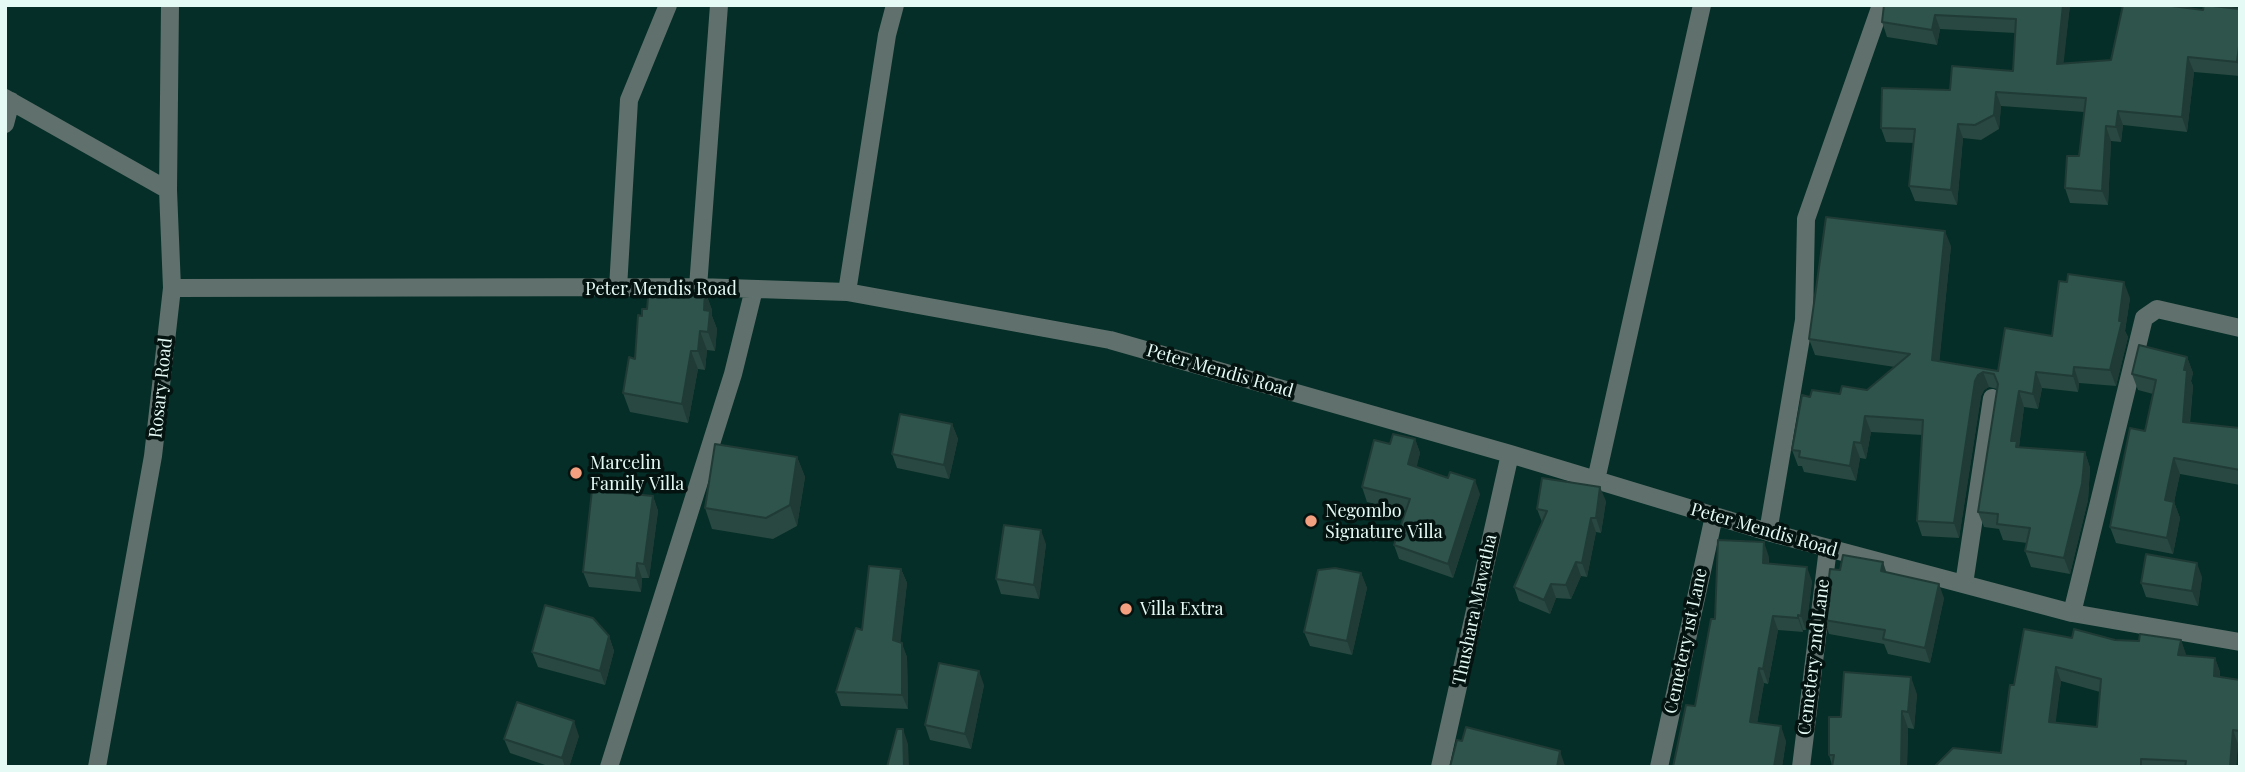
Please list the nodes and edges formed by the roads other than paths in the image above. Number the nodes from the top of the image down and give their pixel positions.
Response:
1 (170, 5) edge
2 (668, 5) edge
3 (719, 5) edge
4 (895, 5) edge
5 (1702, 5) edge
6 (1881, 5) edge
7 (8, 99) edge
8 (5, 124) edge
9 (168, 190) junction
10 (698, 287) junction
11 (172, 288) junction
12 (618, 288) junction
13 (754, 289) junction
14 (847, 292) junction
15 (2240, 328) edge
16 (1992, 398) dead end
17 (1510, 454) junction
18 (1596, 480) junction
19 (1714, 516) junction
20 (1768, 532) junction
21 (1828, 548) junction
22 (1964, 584) junction
23 (2073, 613) junction
24 (2240, 642) edge
25 (97, 767) edge
26 (609, 767) edge
27 (1440, 767) edge
28 (1659, 767) edge
29 (1801, 767) edge

1 - 9 street, Rosary Road
2 - 12 street
3 - 10 street
4 - 14 street
5 - 18 street
6 - 20 street
7 - 8 street
7 - 9 street
9 - 11 street, Rosary Road
10 - 12 street, Peter Mendis Road
10 - 13 street, Peter Mendis Road
11 - 12 street, Peter Mendis Road
11 - 25 street, Rosary Road
13 - 14 street, Peter Mendis Road
13 - 26 street
14 - 17 street, Peter Mendis Road
15 - 23 street
16 - 22 street
17 - 18 street, Peter Mendis Road
17 - 27 street, Thushara Mawatha
18 - 19 street, Peter Mendis Road
19 - 20 street, Peter Mendis Road
19 - 28 street, Cemetery 1st Lane
20 - 21 street, Peter Mendis Road
21 - 22 street, Peter Mendis Road
21 - 29 street, Cemetery 2nd Lane
22 - 23 street, Peter Mendis Road
23 - 24 street, Peter Mendis Road

